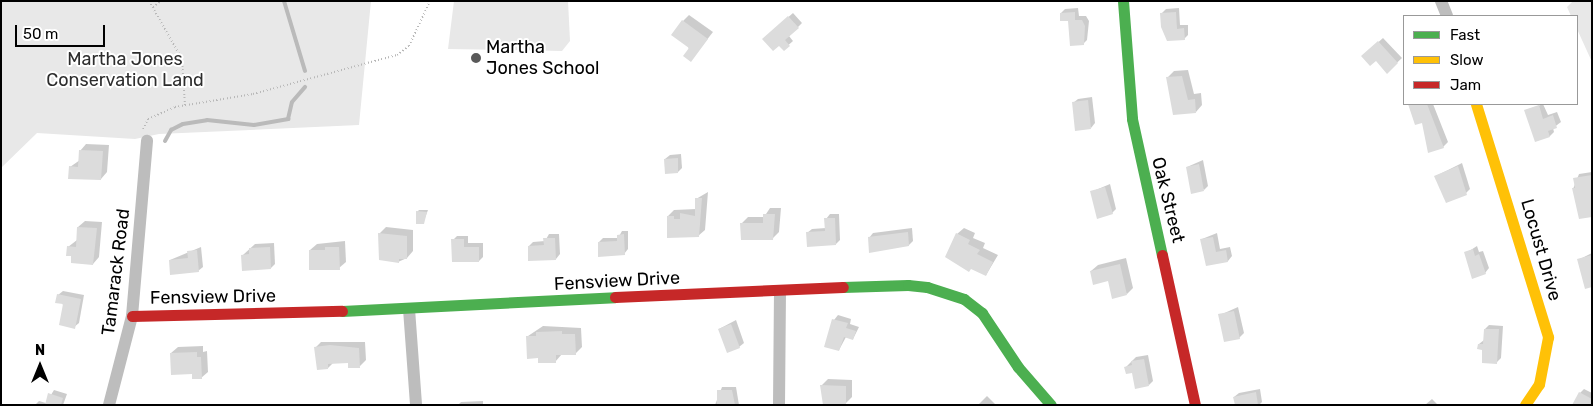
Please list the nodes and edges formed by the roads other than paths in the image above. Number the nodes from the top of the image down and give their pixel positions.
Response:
1 (1122, 1) edge
2 (1441, 1) edge
3 (1447, 15) edge
4 (1476, 105) edge
5 (147, 141) road end
6 (780, 291) junction
7 (409, 309) junction
8 (132, 316) junction
9 (109, 405) edge
10 (416, 405) edge
11 (779, 405) edge
12 (1051, 405) edge
13 (1195, 405) edge
14 (1525, 405) edge

1 - 13 street, Oak Street
2 - 3 street
4 - 14 street, Locust Drive
5 - 8 street, Tamarack Road
6 - 7 street, Fensview Drive
6 - 11 street
6 - 12 street, Fensview Drive
7 - 8 street, Fensview Drive
7 - 10 street
8 - 9 street, Tamarack Road

